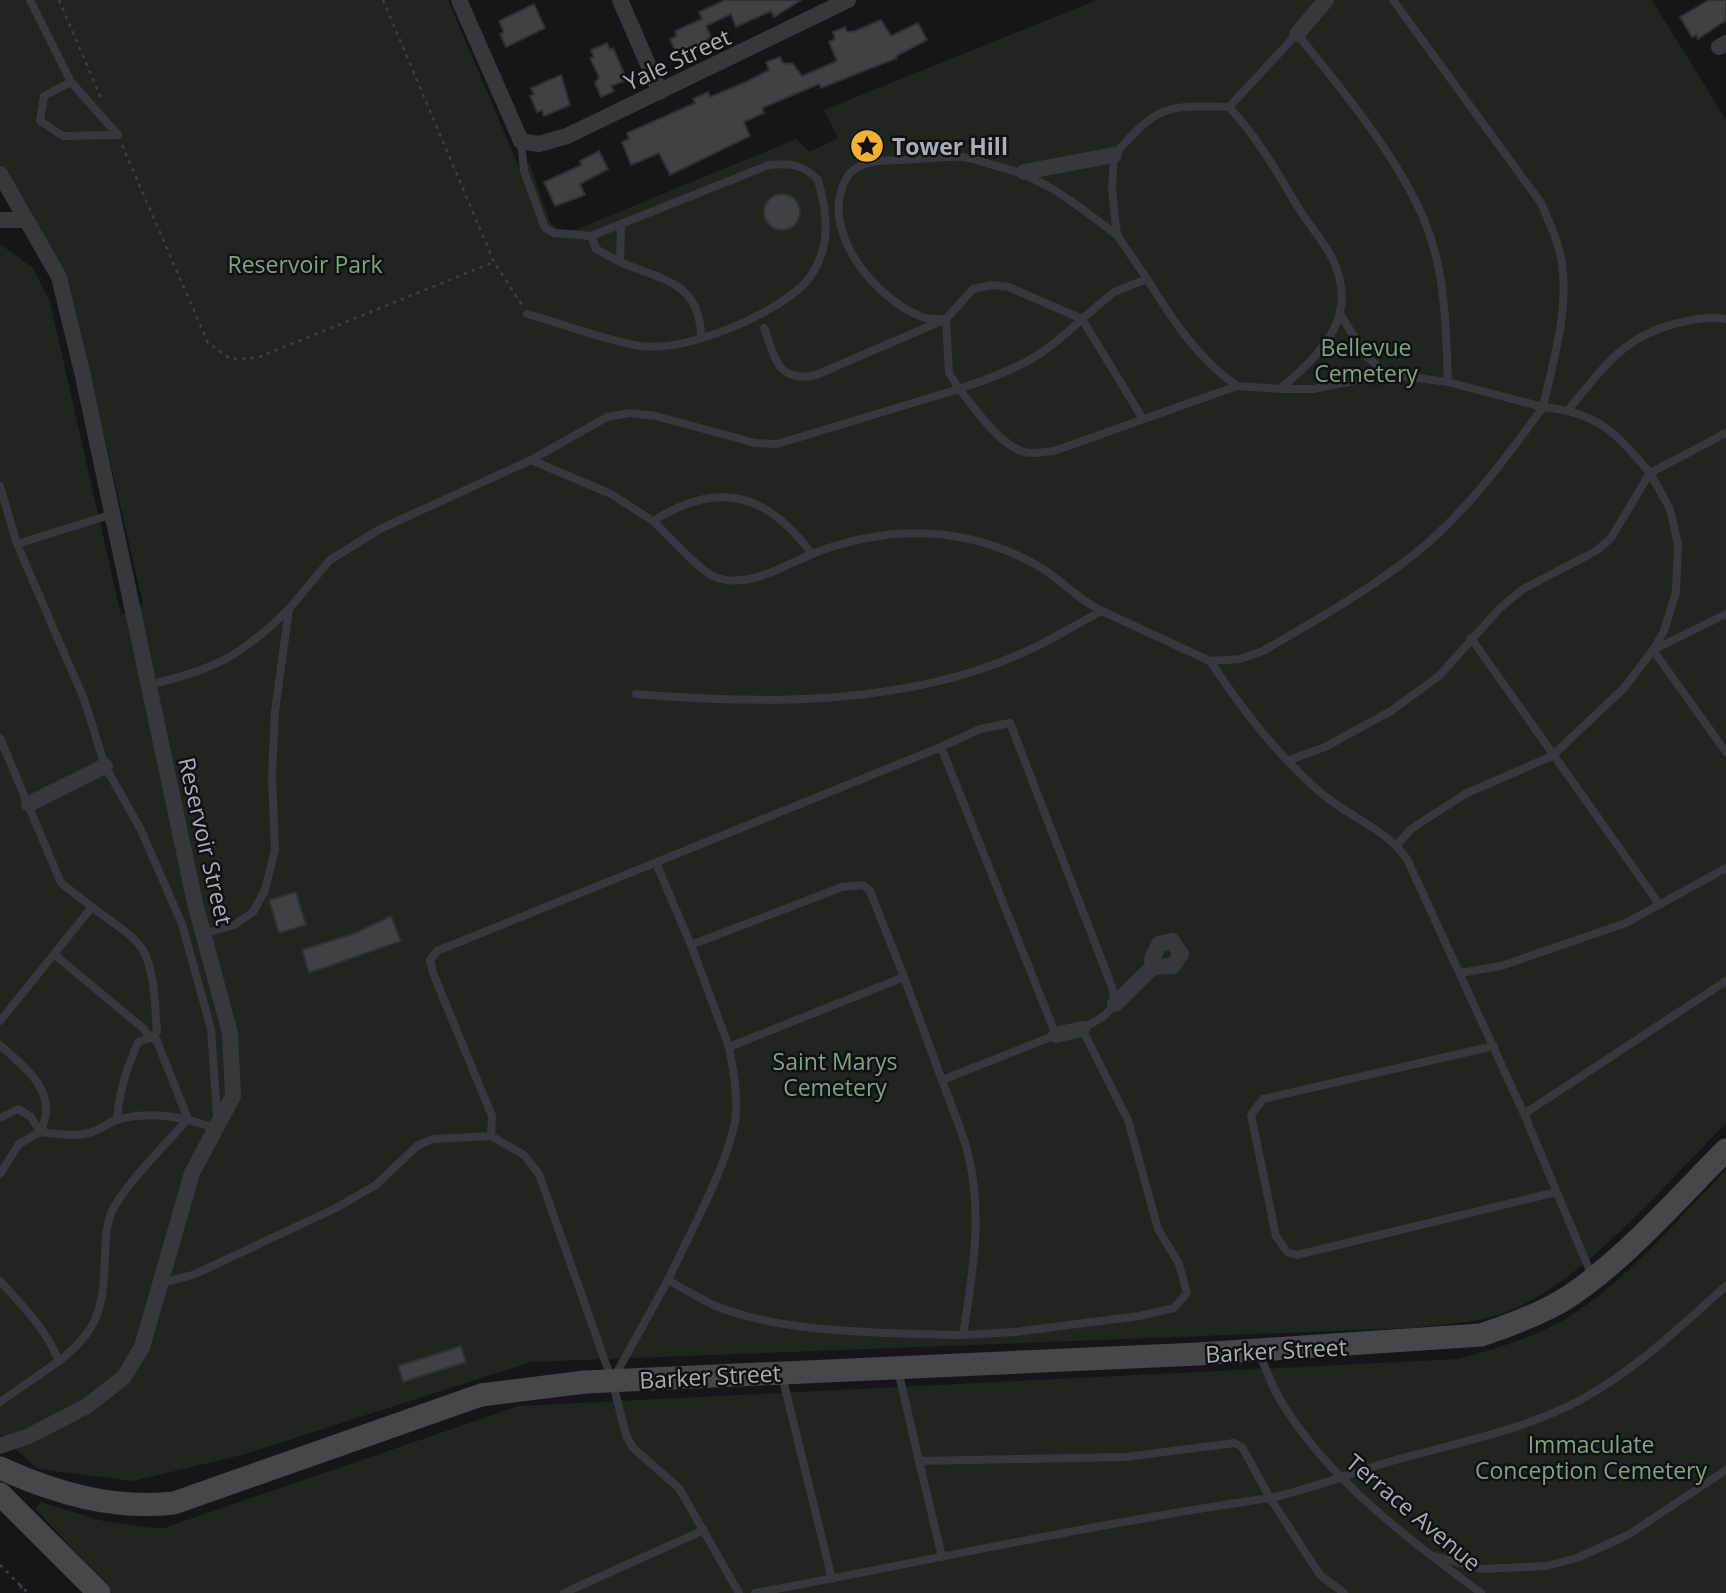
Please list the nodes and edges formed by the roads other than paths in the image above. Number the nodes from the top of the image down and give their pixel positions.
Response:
1 (30, 0) edge
2 (459, 0) edge
3 (620, 0) edge
4 (848, 0) edge
5 (1326, 0) edge
6 (1393, 0) edge
7 (1297, 34) junction
8 (71, 82) junction
9 (660, 92) junction
10 (1229, 107) junction
11 (521, 141) junction
12 (1114, 155) junction
13 (1024, 173) junction
14 (0, 174) edge
15 (0, 220) edge
16 (24, 220) junction
17 (621, 225) junction
18 (591, 236) junction
19 (1117, 236) junction
20 (620, 262) junction
21 (1147, 279) junction
22 (527, 314) road end
23 (1340, 314) junction
24 (946, 319) junction
25 (1082, 319) junction
26 (1726, 319) edge
27 (764, 328) dead end
28 (701, 337) junction
29 (1387, 374) junction
30 (1448, 382) junction
31 (1237, 386) junction
32 (959, 389) junction
33 (1280, 389) junction
34 (1543, 407) junction
35 (1568, 410) junction
36 (1143, 419) junction
37 (1726, 433) edge
38 (531, 460) junction
39 (1650, 473) junction
40 (0, 486) edge
41 (113, 513) junction
42 (653, 521) junction
43 (18, 544) junction
44 (812, 554) junction
45 (289, 610) junction
46 (1102, 611) junction
47 (1726, 614) edge
48 (1471, 638) junction
49 (1653, 650) junction
50 (1210, 661) junction
51 (149, 685) junction
52 (636, 694) dead end
53 (0, 738) edge
54 (941, 747) junction
55 (1726, 752) edge
56 (1552, 756) junction
57 (1287, 761) junction
58 (105, 766) junction
59 (29, 804) junction
60 (1397, 845) junction
61 (656, 863) junction
62 (1726, 868) edge
63 (1659, 904) junction
64 (92, 907) junction
65 (203, 934) junction
66 (691, 945) junction
67 (55, 955) junction
68 (1153, 967) dead end
69 (1461, 973) junction
70 (904, 976) junction
71 (1726, 981) edge
72 (1115, 1004) junction
73 (0, 1021) edge
74 (1082, 1029) junction
75 (1056, 1035) junction
76 (149, 1038) junction
77 (0, 1045) edge
78 (1494, 1046) junction
79 (729, 1047) junction
80 (942, 1080) junction
81 (1524, 1114) junction
82 (0, 1118) edge
83 (117, 1119) junction
84 (188, 1119) junction
85 (218, 1129) junction
86 (40, 1132) junction
87 (491, 1136) junction
88 (1726, 1150) edge
89 (0, 1174) edge
90 (1556, 1192) junction
91 (1592, 1278) junction
92 (668, 1280) junction
93 (0, 1281) edge
94 (158, 1284) junction
95 (1726, 1286) edge
96 (963, 1335) junction
97 (1258, 1351) junction
98 (59, 1361) junction
99 (897, 1368) junction
100 (782, 1373) junction
101 (612, 1381) junction
102 (0, 1402) edge
103 (0, 1446) edge
104 (919, 1461) junction
105 (0, 1468) edge
106 (1726, 1470) edge
107 (1339, 1476) junction
108 (0, 1494) edge
109 (1270, 1497) junction
110 (704, 1530) junction
111 (1429, 1555) junction
112 (942, 1556) junction
113 (832, 1579) junction
114 (99, 1593) edge
115 (564, 1593) edge
116 (739, 1593) edge
117 (755, 1593) edge
118 (1344, 1593) edge
119 (1481, 1593) edge

1 - 8 lane
2 - 11 street
3 - 9 street
4 - 9 street, Yale Street
5 - 7 street
6 - 34 lane
7 - 10 lane
7 - 30 lane
8 - 8 lane
9 - 11 street, Yale Street
10 - 12 lane
10 - 23 lane
11 - 18 lane
12 - 13 street
12 - 19 lane
13 - 19 lane
13 - 24 lane
14 - 16 street, Reservoir Street
15 - 16 street
16 - 41 street, Reservoir Street
17 - 18 lane
17 - 20 lane
17 - 28 lane
18 - 20 lane
19 - 21 lane
20 - 28 lane
21 - 25 lane
21 - 31 lane
22 - 28 lane
23 - 29 lane
23 - 33 lane
24 - 25 lane
24 - 27 lane
24 - 32 lane
25 - 32 lane
25 - 36 lane
26 - 35 lane
29 - 30 lane
29 - 33 lane
30 - 34 lane
31 - 33 lane
31 - 36 lane
32 - 36 lane
32 - 38 lane
34 - 35 lane
34 - 50 lane
35 - 39 lane
37 - 39 lane
38 - 42 lane
38 - 45 lane
39 - 48 lane
39 - 49 lane
40 - 43 lane
41 - 43 lane
41 - 51 street, Reservoir Street
42 - 44 lane
42 - 44 lane
43 - 58 lane
44 - 46 lane
45 - 51 lane
45 - 65 lane
46 - 50 lane
46 - 52 lane
47 - 49 lane
48 - 56 lane
48 - 57 lane
49 - 55 lane
49 - 56 lane
50 - 57 lane
51 - 65 street, Reservoir Street
53 - 59 lane
54 - 61 lane
54 - 72 lane
54 - 75 lane
56 - 60 lane
56 - 63 lane
57 - 60 lane
58 - 59 street
58 - 85 lane
59 - 64 lane
60 - 69 lane
61 - 66 lane
61 - 87 lane
62 - 63 lane
63 - 69 lane
64 - 67 lane
64 - 76 lane
65 - 85 street, Reservoir Street
66 - 70 lane
66 - 79 lane
67 - 73 lane
67 - 76 lane
68 - 72 street
69 - 78 lane
70 - 79 lane
70 - 80 lane
71 - 81 lane
72 - 74 lane
74 - 75 street
74 - 96 lane
75 - 80 lane
76 - 83 lane
76 - 84 lane
77 - 86 lane
78 - 81 lane
78 - 90 lane
79 - 92 lane
80 - 96 lane
81 - 90 lane
82 - 86 lane
83 - 84 lane
83 - 86 lane
84 - 85 lane
84 - 98 lane
85 - 94 street, Reservoir Street
86 - 89 lane
87 - 94 lane
87 - 101 lane
88 - 91 main road, Barker Street
90 - 91 lane
91 - 97 main road, Barker Street
92 - 96 lane
92 - 101 lane
93 - 98 lane
94 - 103 street, Reservoir Street
95 - 107 lane
97 - 99 main road, Barker Street
97 - 107 lane, Terrace Avenue
98 - 102 lane
99 - 100 main road, Barker Street
99 - 104 lane
100 - 101 main road, Barker Street
100 - 113 lane
101 - 105 main road, Barker Street
101 - 110 lane
104 - 109 lane
104 - 112 lane
106 - 111 lane
107 - 109 lane
107 - 111 lane, Terrace Avenue
108 - 114 main road
109 - 112 lane
109 - 118 lane
110 - 115 lane
110 - 116 lane
111 - 119 lane, Terrace Avenue
112 - 113 lane
113 - 117 lane

